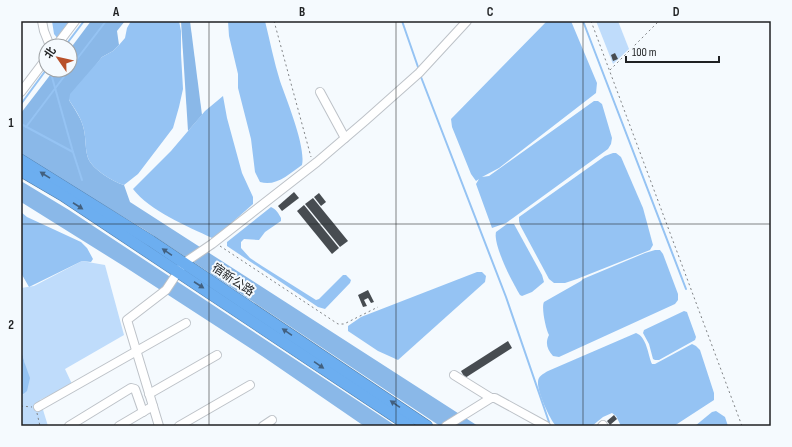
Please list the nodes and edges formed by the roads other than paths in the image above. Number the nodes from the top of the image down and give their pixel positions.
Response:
1 (42, 21) edge
2 (75, 21) edge
3 (467, 21) edge
4 (47, 38) edge
5 (62, 38) edge
6 (38, 70) edge
7 (21, 92) edge
8 (320, 92) dead end
9 (345, 138) junction
10 (21, 160) edge
11 (21, 171) edge
12 (181, 267) junction
13 (186, 323) dead end
14 (136, 351) junction
15 (217, 355) dead end
16 (454, 375) dead end
17 (250, 385) dead end
18 (149, 394) junction
19 (490, 398) junction
20 (153, 406) junction
21 (36, 407) road end
22 (143, 412) junction
23 (272, 420) dead end
24 (69, 426) edge
25 (119, 426) edge
26 (159, 426) edge
27 (179, 426) edge
28 (263, 426) edge
29 (409, 426) edge
30 (427, 426) edge
31 (446, 426) edge
32 (546, 426) edge

1 - 4 street
2 - 5 street
3 - 9 street
6 - 7 street
8 - 9 street
9 - 12 street
12 -> 10 highway, 宿新公路
11 -> 12 highway, 宿新公路
12 - 14 street
12 -> 29 highway, 宿新公路
30 -> 12 highway, 宿新公路
13 - 14 street
14 - 18 street
14 - 21 street
15 - 18 street
16 - 19 street
17 - 27 street
18 - 20 street
19 - 31 street
19 - 32 street
20 - 22 street
20 - 26 street
22 - 24 street
22 - 25 street
23 - 28 street

